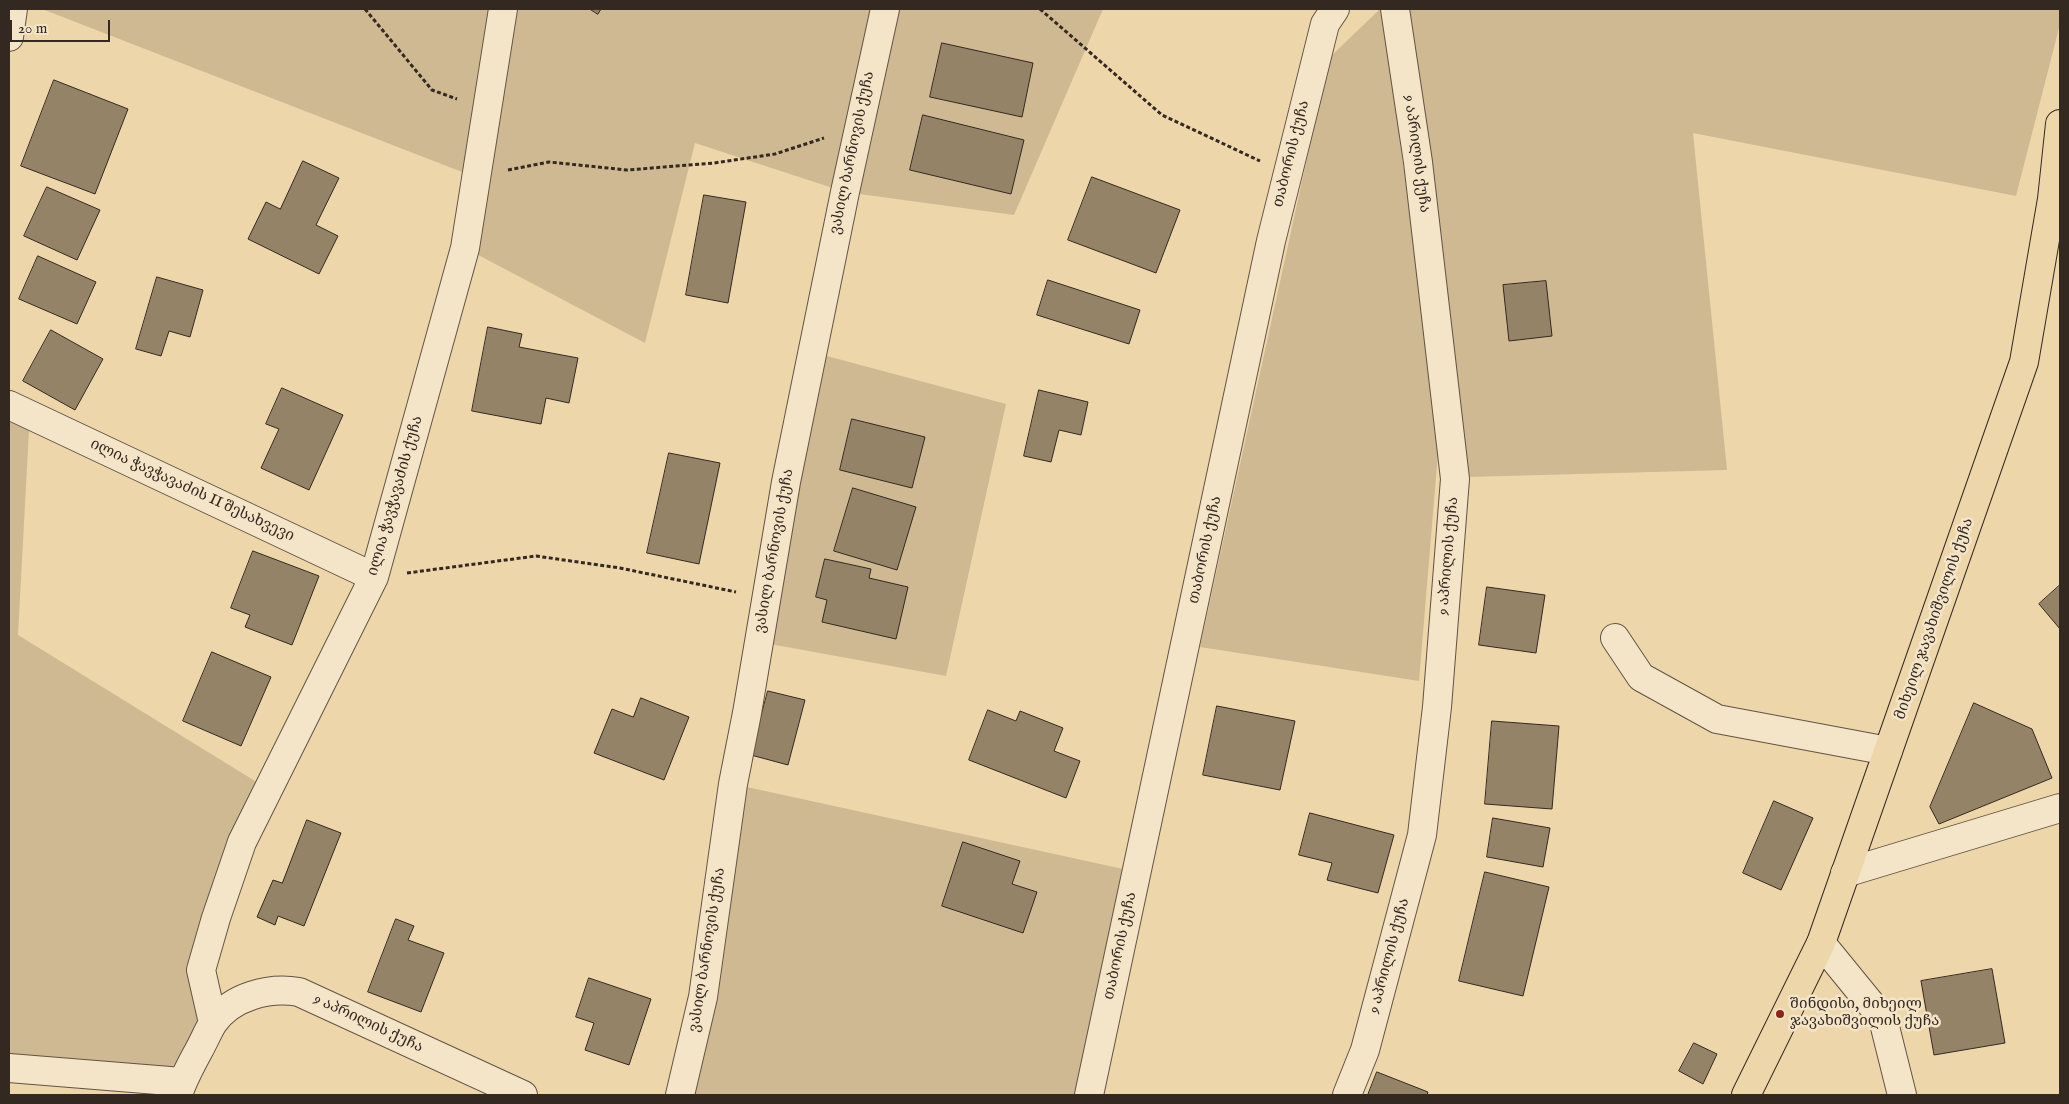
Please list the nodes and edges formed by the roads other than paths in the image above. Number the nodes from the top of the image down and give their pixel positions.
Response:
1 (13, 9) edge
2 (502, 9) edge
3 (884, 9) edge
4 (1335, 9) edge
5 (1395, 9) edge
6 (9, 37) edge
7 (2060, 124) edge
8 (9, 405) edge
9 (374, 577) junction
10 (1615, 638) dead end
11 (1888, 752) junction
12 (2060, 808) edge
13 (1845, 872) junction
14 (1821, 943) junction
15 (213, 1023) junction
16 (9, 1068) edge
17 (180, 1088) edge
18 (523, 1095) edge
19 (680, 1095) edge
20 (1089, 1095) edge
21 (1347, 1095) edge
22 (1746, 1095) edge
23 (1902, 1095) edge

1 - 6 street
2 - 9 street, ილია ჭავჭავაძის ქუჩა
3 - 19 street, ვასილ ბარნოვის ქუჩა
4 - 20 street, თაბორის ქუჩა
5 - 21 street, 9 აპრილის ქუჩა
7 - 11 main road, მიხეილ ჯავახიშვილის ქუჩა
8 - 9 street, ილია ჭავჭავაძის II შესახვევი
9 - 15 street, ილია ჭავჭავაძის ქუჩა
10 - 11 street
11 - 13 main road, მიხეილ ჯავახიშვილის ქუჩა
12 - 13 street
13 - 14 main road, მიხეილ ჯავახიშვილის ქუჩა
14 - 22 main road, მიხეილ ჯავახიშვილის ქუჩა
14 - 23 street
15 - 17 street
15 - 18 street, 9 აპრილის ქუჩა
16 - 17 street

